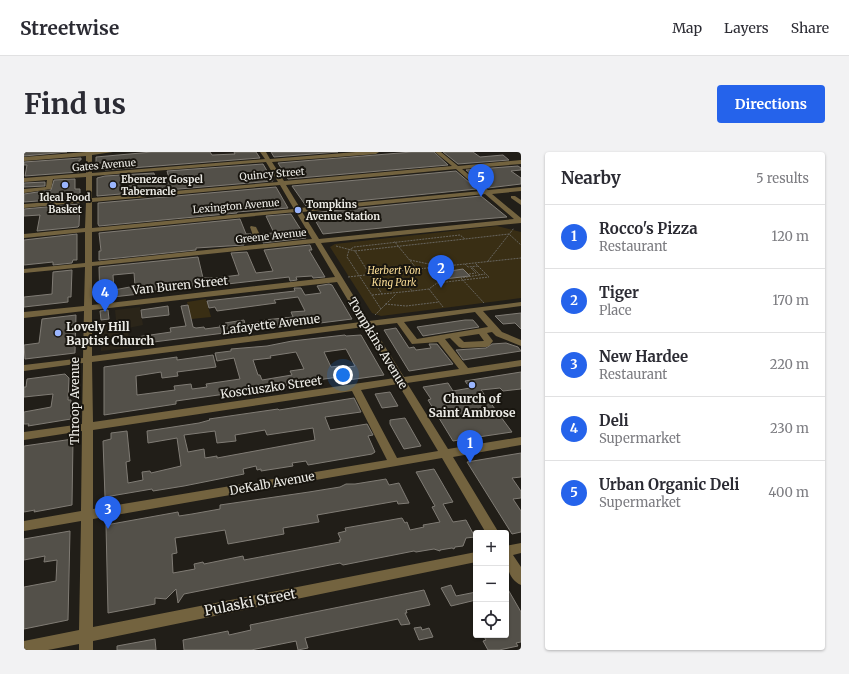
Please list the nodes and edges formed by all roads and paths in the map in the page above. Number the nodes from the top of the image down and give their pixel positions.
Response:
1 (110, 152) edge
2 (263, 152) edge
3 (376, 152) edge
4 (438, 152) edge
5 (89, 153) edge
6 (354, 154) junction
7 (24, 159) edge
8 (360, 159) dead end
9 (268, 161) junction
10 (521, 162) edge
11 (457, 168) junction
12 (88, 175) junction
13 (50, 178) junction
14 (24, 180) edge
15 (282, 184) junction
16 (521, 189) edge
17 (24, 191) edge
18 (486, 192) junction
19 (513, 197) dead end
20 (88, 200) junction
21 (521, 203) edge
22 (24, 206) edge
23 (298, 210) junction
24 (520, 221) edge
25 (253, 227) dead end
26 (88, 230) junction
27 (388, 234) junction
28 (509, 234) junction
29 (24, 236) edge
30 (465, 239) junction
31 (259, 241) dead end
32 (317, 241) junction
33 (394, 242) junction
34 (521, 245) edge
35 (334, 246) dead end
36 (398, 246) junction
37 (349, 250) junction
38 (355, 251) junction
39 (521, 258) edge
40 (409, 259) junction
41 (488, 261) junction
42 (475, 263) junction
43 (465, 264) junction
44 (88, 265) junction
45 (478, 266) junction
46 (439, 267) junction
47 (471, 268) junction
48 (417, 270) junction
49 (24, 272) edge
50 (398, 272) junction
51 (469, 274) dead end
52 (486, 274) junction
53 (370, 275) junction
54 (480, 275) junction
55 (360, 276) junction
56 (344, 278) junction
57 (463, 280) junction
58 (429, 289) junction
59 (412, 291) junction
60 (397, 293) junction
61 (382, 294) junction
62 (372, 295) junction
63 (439, 302) junction
64 (385, 304) junction
65 (521, 304) edge
66 (88, 307) junction
67 (489, 308) junction
68 (381, 309) junction
69 (477, 310) junction
70 (448, 314) junction
71 (24, 315) edge
72 (399, 320) junction
73 (370, 321) junction
74 (494, 329) junction
75 (481, 331) junction
76 (453, 336) junction
77 (440, 339) junction
78 (521, 343) edge
79 (88, 360) junction
80 (521, 364) edge
81 (24, 368) edge
82 (466, 372) junction
83 (402, 381) junction
84 (355, 388) junction
85 (87, 427) junction
86 (24, 436) edge
87 (521, 442) edge
88 (446, 454) junction
89 (394, 463) junction
90 (86, 515) junction
91 (24, 526) edge
92 (492, 530) edge
93 (521, 548) edge
94 (509, 551) edge
95 (509, 557) edge
96 (473, 558) edge
97 (521, 579) edge
98 (86, 635) junction
99 (24, 648) edge
100 (86, 650) edge

1 - 5 street
2 - 9 street, Tompkins Avenue
3 - 6 street, Gates Avenue
4 - 11 street
5 - 7 street
5 - 12 street, Throop Avenue
6 - 8 street
6 - 9 street, Gates Avenue
9 - 12 street, Gates Avenue
9 - 15 street, Tompkins Avenue
10 - 11 street, Quincy Street
11 - 15 street, Quincy Street
11 - 18 street
12 - 13 street, Gates Avenue
12 - 20 street, Throop Avenue
13 - 14 street, Gates Avenue
13 - 17 street
15 - 20 street, Quincy Street
15 - 23 street, Tompkins Avenue
16 - 18 street, Lexington Avenue
18 - 23 street, Lexington Avenue
18 - 24 street
19 - 21 street
20 - 22 street, Quincy Street
20 - 26 street, Throop Avenue
23 - 26 street, Lexington Avenue
23 - 32 street, Tompkins Avenue
24 - 27 street, Greene Avenue
24 - 28 path
25 - 31 street
26 - 29 street, Lexington Avenue
26 - 44 street, Throop Avenue
27 - 32 street, Greene Avenue
27 - 33 path
28 - 30 path
28 - 34 path
28 - 41 path
30 - 33 path
30 - 36 path
32 - 44 street, Greene Avenue
32 - 56 street, Tompkins Avenue
33 - 36 path
33 - 37 path
35 - 37 path
36 - 38 path
36 - 40 path
37 - 38 path
37 - 55 path
38 - 53 path
39 - 41 path
40 - 46 path
40 - 48 path
41 - 42 path
42 - 43 path
42 - 45 path
43 - 46 path
43 - 47 path
44 - 49 street, Greene Avenue
44 - 66 street, Throop Avenue
45 - 47 path
45 - 52 path
46 - 48 path
47 - 51 path
47 - 54 path
48 - 50 path
50 - 53 path
50 - 59 path
52 - 54 path
52 - 57 path
53 - 55 path
53 - 61 path
54 - 57 path
55 - 56 path
55 - 62 path
56 - 66 street, Van Buren Street
56 - 73 street, Tompkins Avenue
57 - 58 path
57 - 67 path
58 - 59 path
58 - 63 path
59 - 60 path
60 - 61 path
60 - 64 path
61 - 62 path
62 - 68 path
63 - 64 path
63 - 70 path
64 - 68 path
65 - 67 street, Lafayette Avenue
66 - 71 street, Van Buren Street
66 - 79 street, Throop Avenue
67 - 69 street, Lafayette Avenue
68 - 73 path
69 - 70 street, Lafayette Avenue
69 - 74 street
70 - 72 street, Lafayette Avenue
72 - 73 street, Lafayette Avenue
72 - 77 street
73 - 79 street, Lafayette Avenue
73 - 83 street, Tompkins Avenue
74 - 75 street
74 - 78 street
75 - 76 street
75 - 76 street
76 - 77 street
77 - 82 street
79 - 81 street, Lafayette Avenue
79 - 85 street, Throop Avenue
80 - 82 street, Kosciuszko Street
82 - 83 street, Kosciuszko Street
83 - 84 street, Kosciuszko Street
83 - 88 street, Tompkins Avenue
84 - 85 street, Kosciuszko Street
84 - 89 street
85 - 86 street, Kosciuszko Street
85 - 90 street, Throop Avenue
87 - 88 street, DeKalb Avenue
88 - 89 street, DeKalb Avenue
88 - 92 street, Tompkins Avenue
89 - 90 street, DeKalb Avenue
90 - 91 street, DeKalb Avenue
90 - 98 street, Throop Avenue
93 - 94 street
95 - 97 street
96 - 98 street, Pulaski Street
98 - 99 street, Pulaski Street
98 - 100 street, Throop Avenue

